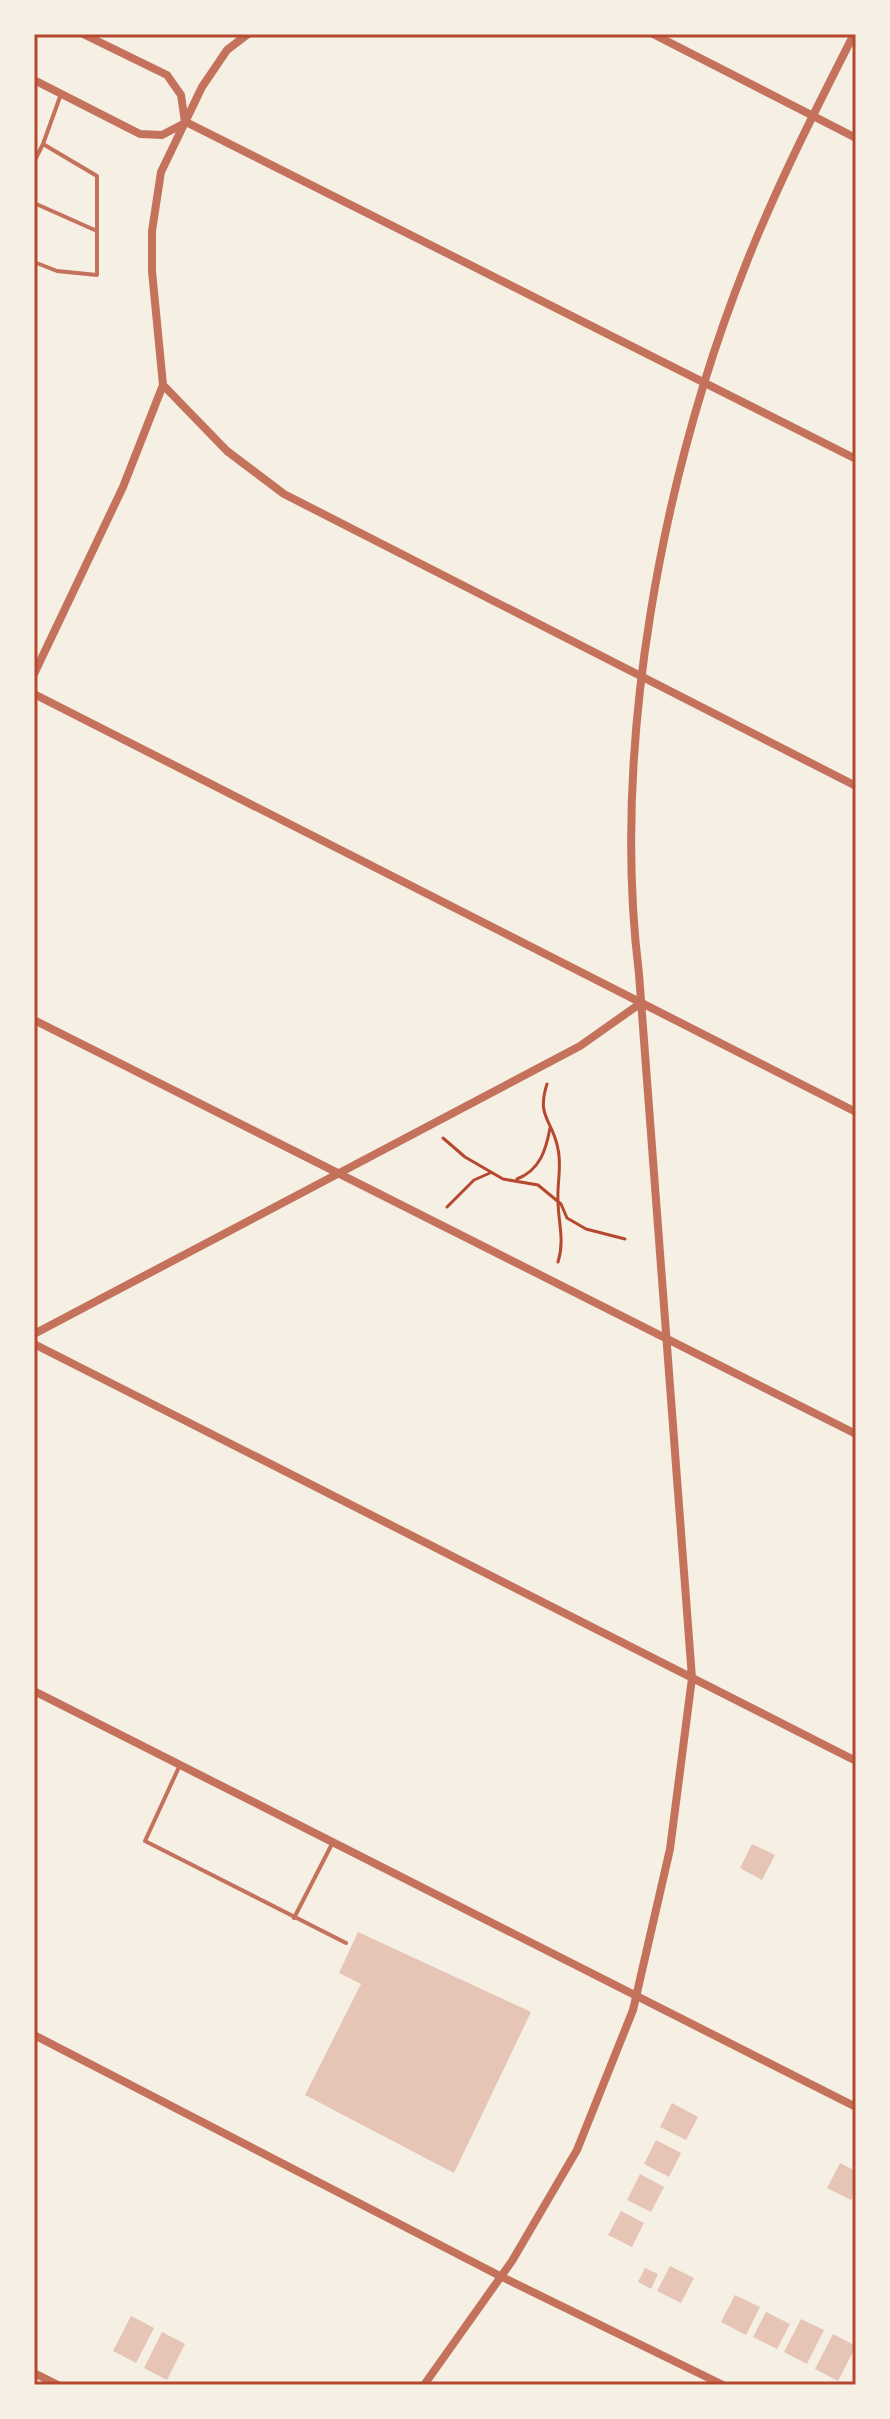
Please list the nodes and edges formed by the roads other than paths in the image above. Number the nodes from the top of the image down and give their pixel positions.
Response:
1 (83, 34) edge
2 (248, 34) edge
3 (653, 34) edge
4 (854, 34) edge
5 (34, 80) edge
6 (61, 94) junction
7 (812, 117) junction
8 (186, 122) junction
9 (856, 138) edge
10 (43, 144) junction
11 (34, 162) edge
12 (34, 203) edge
13 (97, 231) junction
14 (34, 262) edge
15 (705, 382) junction
16 (163, 385) junction
17 (856, 459) edge
18 (34, 674) edge
19 (644, 679) junction
20 (34, 694) edge
21 (856, 786) edge
22 (641, 1003) junction
23 (34, 1020) edge
24 (856, 1112) edge
25 (338, 1173) junction
26 (34, 1334) edge
27 (668, 1339) junction
28 (34, 1344) edge
29 (856, 1434) edge
30 (692, 1678) junction
31 (34, 1691) edge
32 (856, 1761) edge
33 (180, 1765) junction
34 (333, 1842) junction
35 (294, 1918) junction
36 (346, 1943) dead end
37 (636, 1996) junction
38 (34, 2035) edge
39 (856, 2107) edge
40 (500, 2276) junction
41 (34, 2373) edge
42 (58, 2385) edge
43 (424, 2385) edge
44 (723, 2385) edge

1 - 8 street
2 - 8 street
3 - 7 street
4 - 7 street
5 - 6 street
6 - 8 street
6 - 10 lane
7 - 9 street
7 - 15 street
8 - 15 street
8 - 16 street
10 - 11 lane
10 - 13 lane
12 - 13 lane
13 - 14 lane
15 - 17 street
15 - 19 street
16 - 18 street
16 - 19 street
19 - 21 street
19 - 22 street
20 - 22 street
22 - 24 street
22 - 25 street
22 - 27 street
23 - 25 street
25 - 26 street
25 - 27 street
27 - 29 street
27 - 30 street
28 - 30 street
30 - 32 street
30 - 37 street
31 - 33 street
33 - 34 street
33 - 35 lane
34 - 35 lane
34 - 37 street
35 - 36 lane
37 - 39 street
37 - 40 street
38 - 40 street
40 - 43 street
40 - 44 street
41 - 42 street

